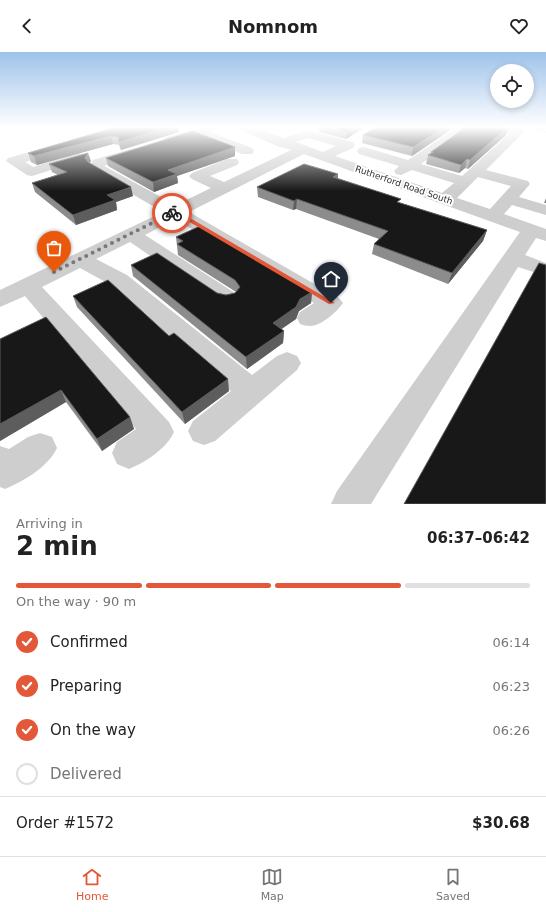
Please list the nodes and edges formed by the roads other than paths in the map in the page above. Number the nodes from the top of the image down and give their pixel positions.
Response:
1 (56, 148) edge
2 (124, 148) edge
3 (136, 148) edge
4 (240, 148) edge
5 (293, 148) edge
6 (311, 148) edge
7 (341, 148) edge
8 (371, 148) edge
9 (434, 148) edge
10 (501, 148) edge
11 (247, 151) dead end
12 (322, 157) junction
13 (232, 162) dead end
14 (410, 166) junction
15 (471, 177) junction
16 (387, 180) junction
17 (224, 188) junction
18 (445, 199) junction
19 (509, 199) junction
20 (176, 212) junction
21 (493, 216) junction
22 (541, 225) edge
23 (130, 234) junction
24 (512, 258) junction
25 (80, 259) junction
26 (546, 270) edge
27 (28, 285) junction
28 (227, 298) edge
29 (0, 299) edge
30 (309, 318) dead end
31 (287, 364) dead end
32 (252, 392) junction
33 (204, 431) dead end
34 (40, 448) dead end
35 (130, 453) dead end
36 (0, 462) edge
37 (350, 504) edge

1 - 2 street
3 - 20 street
4 - 11 street
5 - 17 street
6 - 12 street, Rutherford Road South
7 - 12 street
8 - 14 street
9 - 14 street
10 - 15 street
12 - 16 street, Rutherford Road South
13 - 17 street
14 - 15 street
14 - 16 street
15 - 18 street
15 - 19 street
16 - 18 street, Rutherford Road South
17 - 20 street
18 - 21 street, Rutherford Road South
19 - 21 street
19 - 22 street
20 - 23 street
20 - 30 street
21 - 22 street, Rutherford Road South
22 - 24 street
23 - 25 street
23 - 28 street
24 - 26 street
24 - 37 street
25 - 27 street
25 - 32 street
27 - 29 street
27 - 35 street
31 - 32 street
32 - 33 street
34 - 36 street

